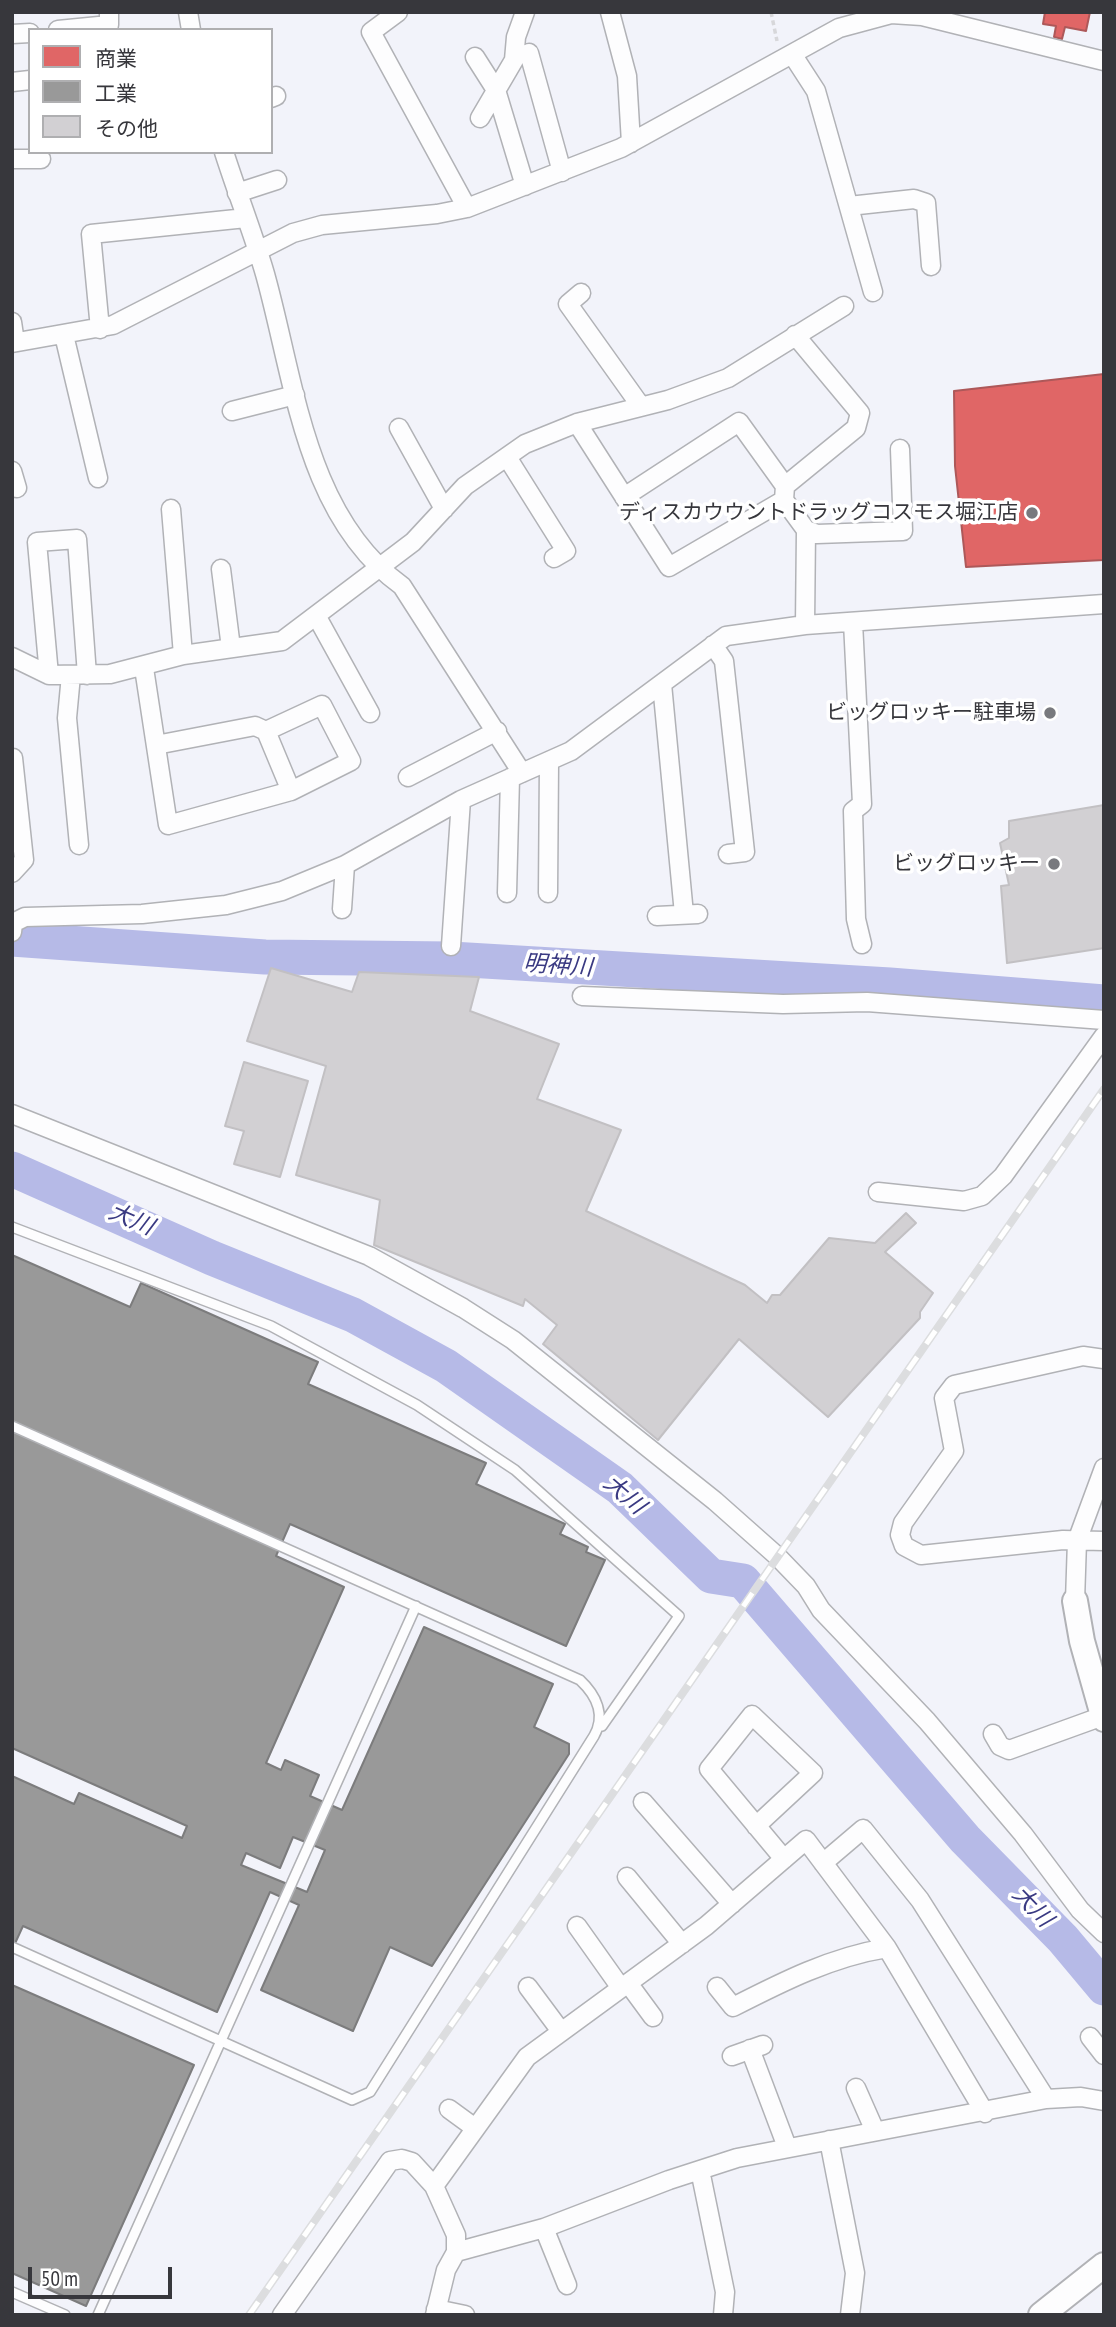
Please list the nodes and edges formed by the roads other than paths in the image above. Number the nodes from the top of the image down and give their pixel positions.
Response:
1 (109, 12) edge
2 (398, 12) edge
3 (525, 12) edge
4 (610, 12) edge
5 (894, 13) edge
6 (78, 28) edge
7 (529, 53) dead end
8 (475, 57) dead end
9 (787, 57) junction
10 (1104, 61) edge
11 (496, 90) junction
12 (480, 118) dead end
13 (631, 143) junction
14 (225, 154) edge
15 (12, 159) edge
16 (41, 159) dead end
17 (562, 172) junction
18 (277, 180) dead end
19 (525, 186) junction
20 (237, 193) junction
21 (849, 206) junction
22 (467, 208) junction
23 (246, 218) junction
24 (257, 252) junction
25 (934, 265) dead end
26 (873, 292) dead end
27 (581, 293) dead end
28 (844, 306) dead end
29 (12, 322) edge
30 (100, 329) junction
31 (64, 335) junction
32 (795, 335) junction
33 (13, 342) edge
34 (295, 395) junction
35 (640, 405) junction
36 (232, 411) dead end
37 (577, 423) junction
38 (399, 428) dead end
39 (900, 450) dead end
40 (507, 457) junction
41 (98, 478) dead end
42 (785, 493) junction
43 (624, 497) junction
44 (171, 509) dead end
45 (444, 509) junction
46 (806, 530) junction
47 (554, 558) dead end
48 (377, 568) junction
49 (221, 569) dead end
50 (1104, 604) edge
51 (317, 617) junction
52 (853, 622) junction
53 (805, 625) junction
54 (713, 645) junction
55 (231, 648) junction
56 (183, 655) junction
57 (12, 657) edge
58 (144, 667) junction
59 (49, 675) junction
60 (79, 675) junction
61 (662, 684) junction
62 (370, 713) dead end
63 (266, 731) junction
64 (497, 731) junction
65 (156, 745) junction
66 (13, 758) edge
67 (549, 762) junction
68 (516, 776) junction
69 (408, 777) dead end
70 (290, 791) junction
71 (461, 800) junction
72 (79, 845) dead end
73 (728, 854) dead end
74 (345, 865) junction
75 (12, 873) edge
76 (507, 893) dead end
77 (548, 893) dead end
78 (342, 909) dead end
79 (657, 916) dead end
80 (13, 926) edge
81 (862, 944) dead end
82 (451, 946) dead end
83 (582, 996) dead end
84 (1104, 1020) edge
85 (1104, 1036) edge
86 (12, 1114) edge
87 (877, 1192) dead end
88 (12, 1227) edge
89 (1104, 1359) edge
90 (12, 1426) edge
91 (1104, 1468) edge
92 (1077, 1541) junction
93 (1104, 1541) edge
94 (1075, 1601) joint
95 (415, 1606) junction
96 (1103, 1718) edge
97 (993, 1734) dead end
98 (594, 1736) junction
99 (643, 1802) dead end
100 (756, 1826) junction
101 (784, 1859) junction
102 (823, 1863) junction
103 (627, 1877) dead end
104 (732, 1904) junction
105 (577, 1926) dead end
106 (1104, 1933) edge
107 (682, 1944) junction
108 (12, 1947) edge
109 (887, 1948) junction
110 (625, 1985) junction
111 (528, 1987) dead end
112 (718, 1987) dead end
113 (653, 2017) dead end
114 (560, 2030) junction
115 (1090, 2037) dead end
116 (221, 2041) junction
117 (1104, 2055) edge
118 (732, 2056) dead end
119 (856, 2088) dead end
120 (1046, 2099) junction
121 (1104, 2101) edge
122 (449, 2109) dead end
123 (985, 2113) junction
124 (475, 2128) junction
125 (875, 2131) junction
126 (829, 2140) junction
127 (787, 2147) junction
128 (701, 2170) junction
129 (434, 2186) junction
130 (544, 2228) junction
131 (456, 2252) junction
132 (1104, 2265) edge
133 (567, 2285) dead end
134 (12, 2292) edge
135 (435, 2312) edge
136 (65, 2315) edge
137 (98, 2315) edge
138 (282, 2315) edge
139 (465, 2315) edge
140 (723, 2315) edge
141 (850, 2315) edge
142 (1041, 2315) edge

1 - 6 street
2 - 22 street
3 - 11 street
4 - 13 street
5 - 9 street
5 - 10 street
7 - 17 street
8 - 11 street
9 - 13 street
9 - 21 street
11 - 12 street
11 - 19 street
13 - 17 street
14 - 20 street
15 - 16 street
17 - 19 street
18 - 20 street
19 - 22 street
20 - 23 street
21 - 25 street
21 - 26 street
22 - 24 street
23 - 24 street
23 - 30 street
24 - 30 street
24 - 34 street
27 - 35 street
28 - 32 street
29 - 33 street
30 - 31 street
31 - 33 street
31 - 41 street
32 - 35 street
32 - 42 street
34 - 36 street
34 - 48 street
35 - 37 street
37 - 40 street
37 - 43 street
38 - 45 street
39 - 46 street
40 - 45 street
40 - 47 street
42 - 43 street
42 - 43 street
42 - 46 street
44 - 56 street
45 - 48 street
46 - 53 street
48 - 51 street
48 - 64 street
49 - 55 street
50 - 52 street
51 - 55 street
51 - 62 street
52 - 53 street
52 - 81 street
53 - 54 street
54 - 61 street
54 - 73 street
55 - 56 street
56 - 58 street
57 - 59 street
58 - 60 street
58 - 65 street
59 - 60 street
59 - 60 street
60 - 72 street
61 - 67 street
61 - 79 street
63 - 65 street
63 - 70 street
63 - 70 street
64 - 68 street
64 - 69 street
65 - 70 street
66 - 75 street
67 - 68 street
67 - 77 street
68 - 71 street
68 - 76 street
71 - 74 street
71 - 82 street
74 - 78 street
74 - 80 street
83 - 84 street
85 - 87 street
86 - 106 street
88 - 98 lane
89 - 92 street
90 - 95 lane
91 - 92 street
92 - 93 street
92 - 94 street
94 - 96 street
95 - 98 lane
95 - 116 lane
96 - 97 street
98 - 116 lane
99 - 104 street
100 - 100 street
100 - 101 street
101 - 102 street
101 - 104 street
102 - 109 street
102 - 120 street
103 - 107 street
104 - 107 street
105 - 110 street
107 - 110 street
108 - 116 lane
109 - 112 street
109 - 123 street
110 - 113 street
110 - 114 street
111 - 114 street
114 - 124 street
115 - 117 street
116 - 137 lane
118 - 127 street
119 - 125 street
120 - 121 street
120 - 123 street
122 - 124 street
123 - 125 street
124 - 129 street
125 - 126 street
126 - 127 street
126 - 141 street
127 - 128 street
128 - 130 street
128 - 140 street
129 - 131 street
129 - 138 street
130 - 131 street
130 - 133 street
131 - 135 street
132 - 142 street
134 - 136 lane
135 - 139 street

